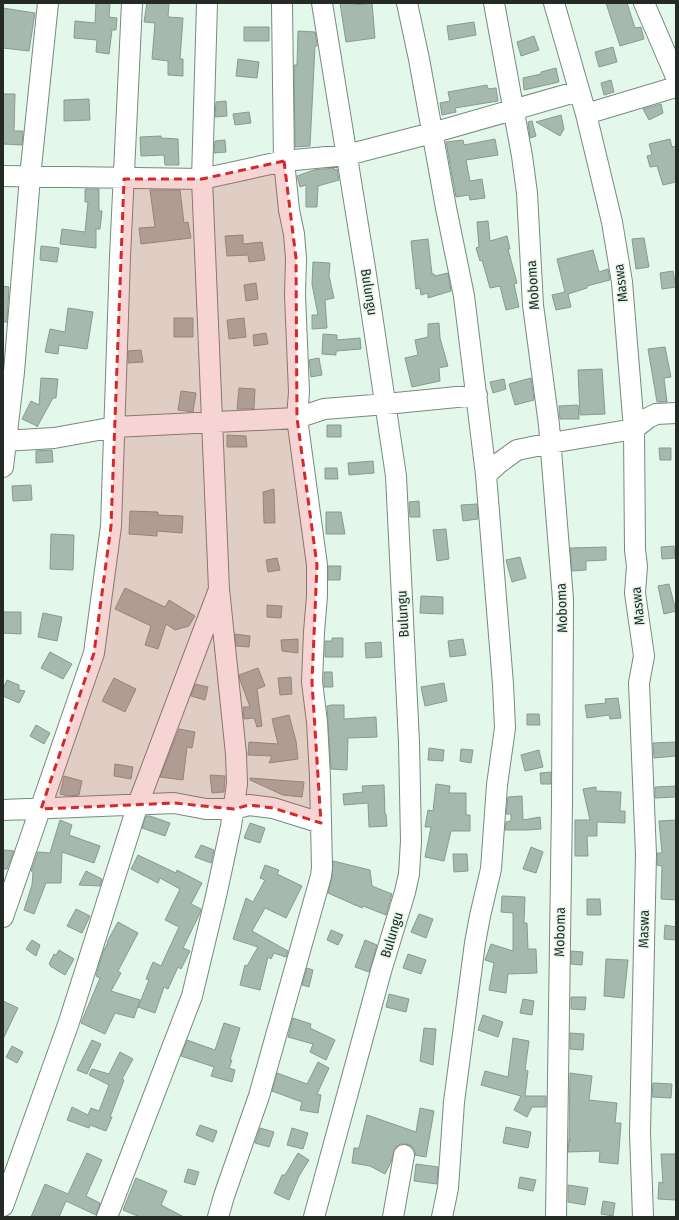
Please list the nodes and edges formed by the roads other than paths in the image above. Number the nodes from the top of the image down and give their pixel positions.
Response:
1 (48, 3) edge
2 (132, 3) edge
3 (207, 3) edge
4 (282, 3) edge
5 (322, 3) edge
6 (407, 3) edge
7 (494, 3) edge
8 (554, 3) edge
9 (644, 3) edge
10 (676, 78) edge
11 (676, 87) edge
12 (579, 91) junction
13 (514, 110) junction
14 (586, 114) junction
15 (432, 133) junction
16 (347, 155) junction
17 (284, 161) junction
18 (3, 176) edge
19 (30, 177) junction
20 (124, 179) junction
21 (202, 179) junction
22 (477, 395) junction
23 (386, 404) junction
24 (676, 413) edge
25 (297, 418) junction
26 (213, 423) junction
27 (115, 427) junction
28 (634, 429) junction
29 (4, 441) edge
30 (551, 443) junction
31 (3, 467) edge
32 (486, 475) junction
33 (219, 589) junction
34 (138, 804) junction
35 (41, 809) junction
36 (234, 809) junction
37 (3, 810) edge
38 (321, 823) junction
39 (3, 917) edge
40 (404, 1155) dead end
41 (3, 1206) edge
42 (107, 1217) edge
43 (218, 1217) edge
44 (314, 1217) edge
45 (393, 1217) edge
46 (442, 1217) edge
47 (556, 1217) edge
48 (643, 1217) edge

1 - 19 street
2 - 20 street
3 - 21 street
4 - 17 street
5 - 16 street, Bulungu
6 - 15 street
7 - 13 street, Moboma
8 - 12 street, Maswa
9 - 10 street
11 - 14 street
12 - 13 street
12 - 14 street, Maswa
13 - 15 street
13 - 30 street, Moboma
14 - 28 street, Maswa
15 - 16 street
15 - 22 street
16 - 17 street
16 - 23 street, Bulungu
17 - 21 street
17 - 25 street
18 - 19 street
19 - 20 street
19 - 29 street
20 - 21 street
20 - 27 street
21 - 26 street
22 - 23 street
22 - 32 street
23 - 25 street
23 - 44 street, Bulungu
24 - 28 street
25 - 26 street
25 - 38 street
26 - 27 street
26 - 33 street
27 - 29 street
27 - 35 street
28 - 30 street
28 - 48 street, Maswa
29 - 31 street
30 - 32 street
30 - 47 street, Moboma
32 - 46 street
33 - 34 street
33 - 36 street
34 - 35 street
34 - 36 street
34 - 41 street
35 - 37 street
35 - 39 street
36 - 38 street
36 - 42 street
38 - 43 street
40 - 45 street

